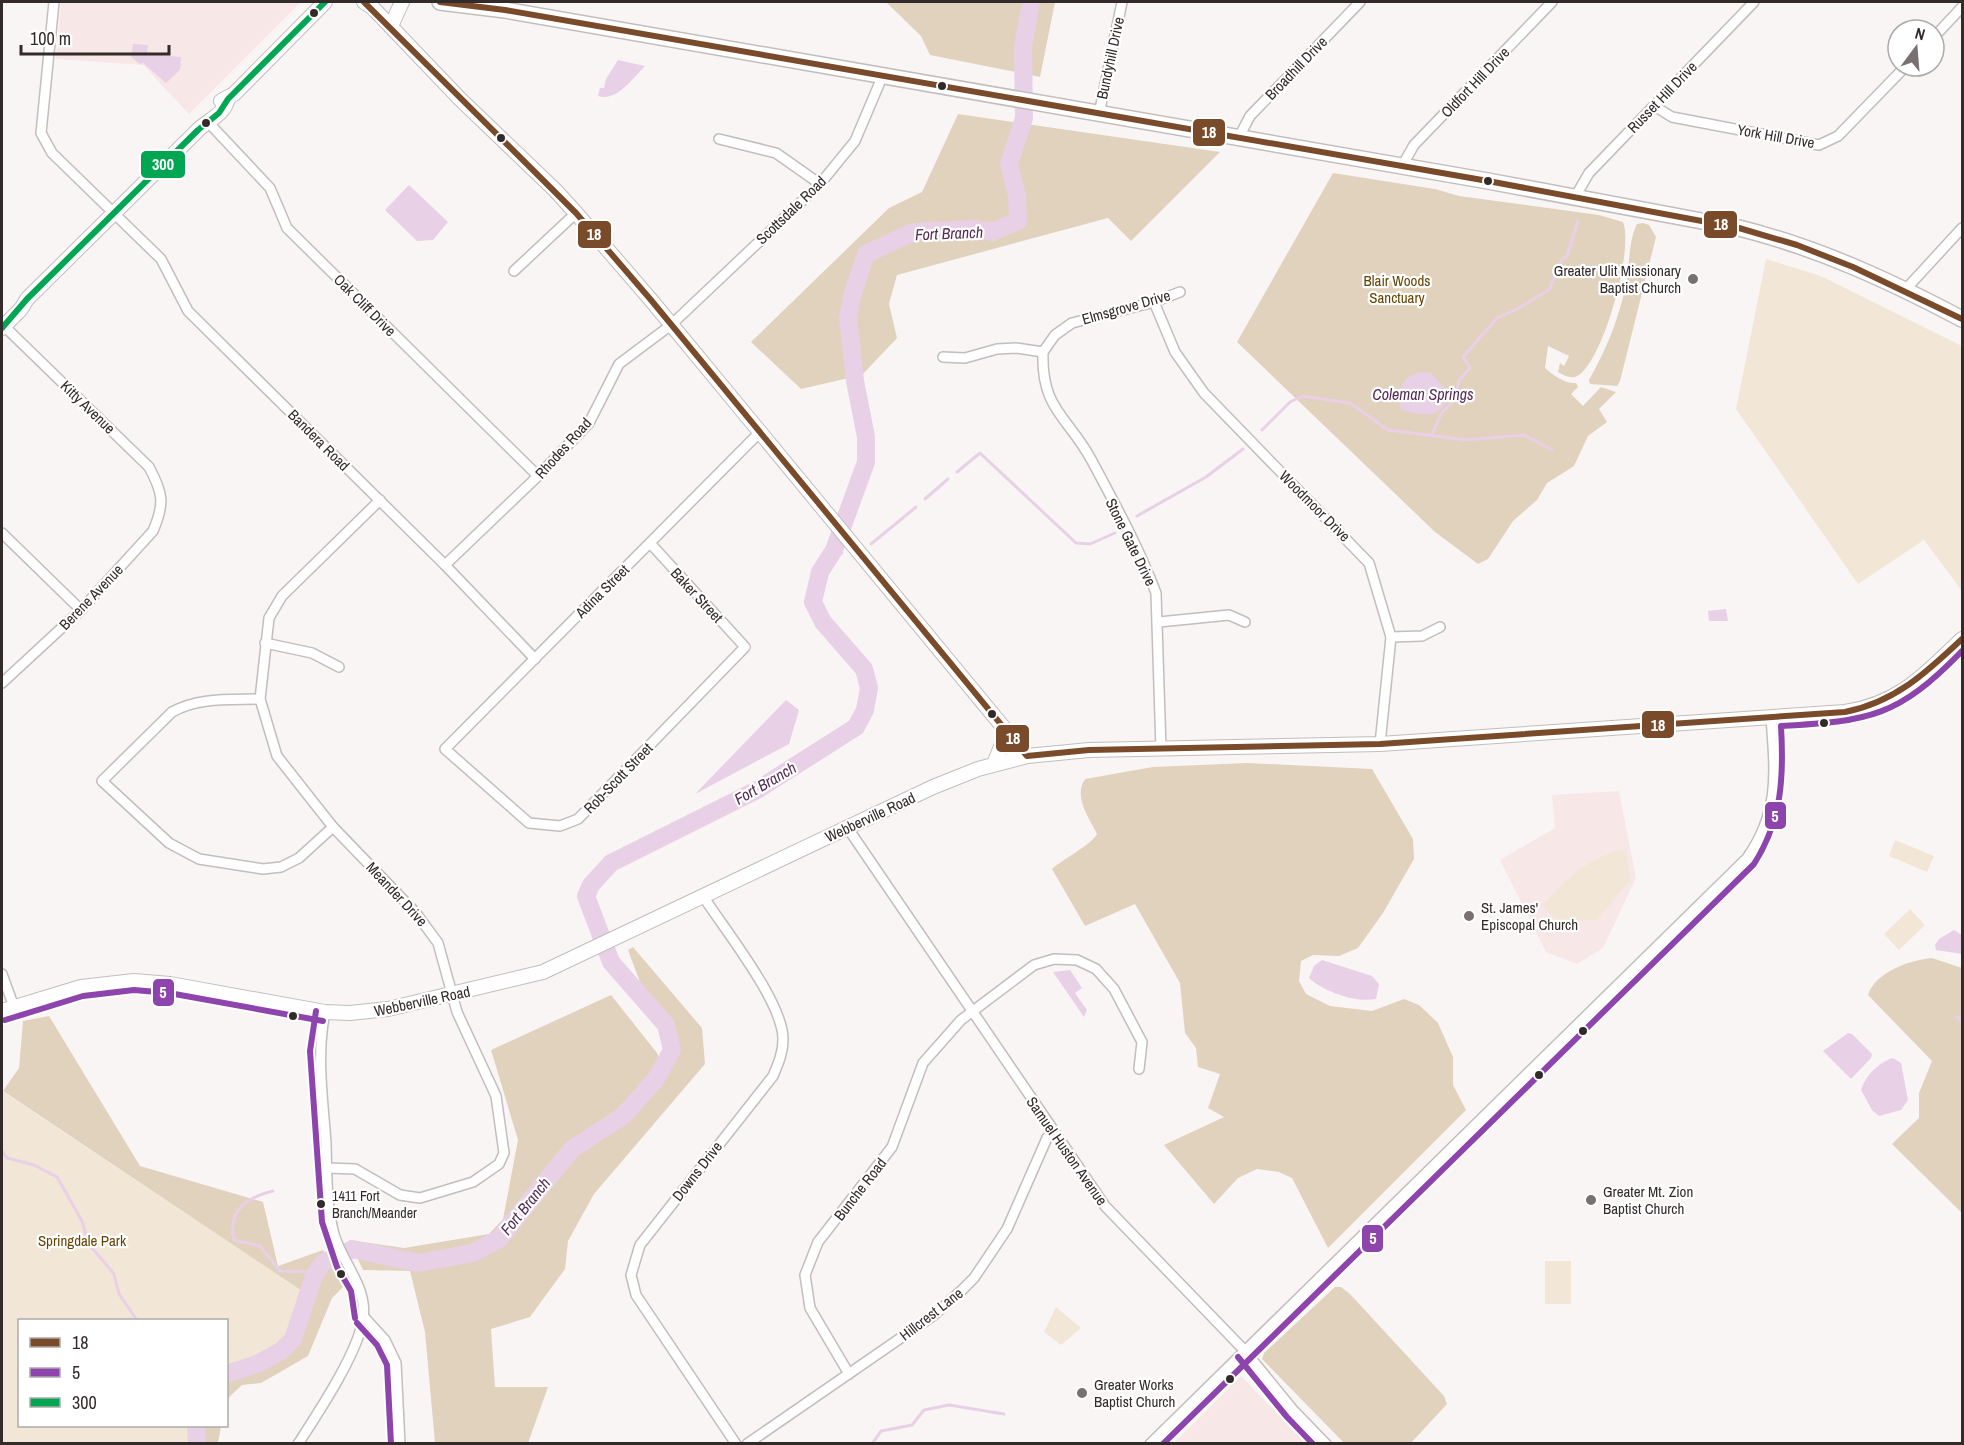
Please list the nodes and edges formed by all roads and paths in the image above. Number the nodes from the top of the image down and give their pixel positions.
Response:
1 (54, 2) edge
2 (325, 2) edge
3 (364, 2) edge
4 (402, 2) edge
5 (440, 2) edge
6 (1122, 2) edge
7 (1360, 2) edge
8 (1552, 2) edge
9 (1754, 2) edge
10 (1962, 7) edge
11 (1946, 24) edge
12 (391, 26) junction
13 (883, 75) junction
14 (1894, 78) edge
15 (1654, 106) junction
16 (1099, 114) junction
17 (207, 121) junction
18 (719, 139) dead end
19 (1238, 139) junction
20 (1402, 166) junction
21 (820, 184) junction
22 (1575, 197) junction
23 (115, 213) junction
24 (576, 213) junction
25 (1962, 228) edge
26 (513, 271) dead end
27 (1906, 289) junction
28 (1180, 292) dead end
29 (1154, 302) junction
30 (1962, 319) edge
31 (2, 323) edge
32 (671, 325) junction
33 (1043, 352) junction
34 (943, 357) dead end
35 (759, 433) junction
36 (538, 476) junction
37 (162, 498) joint
38 (380, 500) junction
39 (2, 532) edge
40 (650, 543) junction
41 (445, 565) junction
42 (81, 610) junction
43 (1245, 621) dead end
44 (1159, 622) junction
45 (1440, 627) dead end
46 (1391, 637) junction
47 (1962, 639) edge
48 (265, 643) junction
49 (745, 647) joint
50 (535, 659) junction
51 (339, 667) dead end
52 (2, 683) edge
53 (260, 699) junction
54 (1771, 718) junction
55 (1007, 732) junction
56 (1380, 744) junction
57 (445, 749) joint
58 (1161, 749) junction
59 (1027, 756) junction
60 (994, 764) junction
61 (333, 827) junction
62 (847, 827) junction
63 (703, 896) junction
64 (2, 974) edge
65 (452, 995) junction
66 (8, 1009) edge
67 (971, 1011) junction
68 (325, 1012) junction
69 (1139, 1069) dead end
70 (1053, 1130) junction
71 (327, 1167) junction
72 (364, 1317) junction
73 (1245, 1351) junction
74 (849, 1374) junction
75 (298, 1443) edge
76 (400, 1443) edge
77 (736, 1443) edge
78 (747, 1443) edge
79 (1150, 1443) edge
80 (1326, 1443) edge

1 - 23 street, Bandera Road
2 - 17 street
3 - 12 street
4 - 12 street
5 - 13 main road
6 - 16 street, Bundyhill Drive
7 - 19 street, Broadhill Drive
8 - 20 street, Oldfort Hill Drive
9 - 15 street, Russet Hill Drive
10 - 11 street
12 - 24 street
13 - 16 main road
13 - 21 street, Scottsdale Road
14 - 15 street, York Hill Drive
15 - 22 street, Russet Hill Drive
16 - 19 main road
17 - 23 street
17 - 36 street, Oak Cliff Drive
18 - 21 street
19 - 20 main road
20 - 22 main road
21 - 32 street, Scottsdale Road
22 - 27 main road
23 - 31 street
23 - 38 street, Bandera Road
24 - 26 street
24 - 32 street
25 - 27 street
27 - 30 main road
28 - 29 street, Elmsgrove Drive
29 - 33 street, Elmsgrove Drive
29 - 46 street, Woodmoor Drive
31 - 37 street, Kitty Avenue
32 - 35 street
32 - 36 street, Rhodes Road
33 - 34 street
33 - 44 street, Stone Gate Drive
35 - 40 street, Adina Street
35 - 55 street
36 - 41 street, Rhodes Road
37 - 42 street, Berene Avenue
38 - 41 street, Bandera Road
38 - 48 street, Meander Drive
39 - 42 street
40 - 49 street, Baker Street
40 - 50 street, Adina Street
41 - 50 street, Bandera Road
42 - 52 street, Berene Avenue
43 - 44 street
44 - 58 street, Stone Gate Drive
45 - 46 street
46 - 56 street, Woodmoor Drive
47 - 54 street, Webberville Road
48 - 51 street
48 - 53 street, Meander Drive
49 - 57 street, Rob-Scott Street
50 - 57 street, Adina Street
53 - 61 street, Meander Drive
53 - 61 street
54 - 56 street, Webberville Road
54 - 73 street
55 - 59 street
55 - 60 street
56 - 58 street, Webberville Road
58 - 59 street, Webberville Road
59 - 60 street, Webberville Road
60 - 62 street, Webberville Road
61 - 65 street, Meander Drive
62 - 63 street, Webberville Road
62 - 67 street, Samuel Huston Avenue
63 - 65 street, Webberville Road
63 - 77 street, Downs Drive
64 - 66 street
65 - 68 street, Webberville Road
65 - 71 street, Meander Drive
66 - 68 street, Webberville Road
67 - 69 street, Bunche Road
67 - 70 street, Samuel Huston Avenue
67 - 74 street, Bunche Road
68 - 71 street
70 - 73 street, Samuel Huston Avenue
70 - 74 street, Hillcrest Lane
71 - 72 street
72 - 75 street
72 - 76 street
73 - 79 street
73 - 80 street, Samuel Huston Avenue
74 - 78 street, Hillcrest Lane

